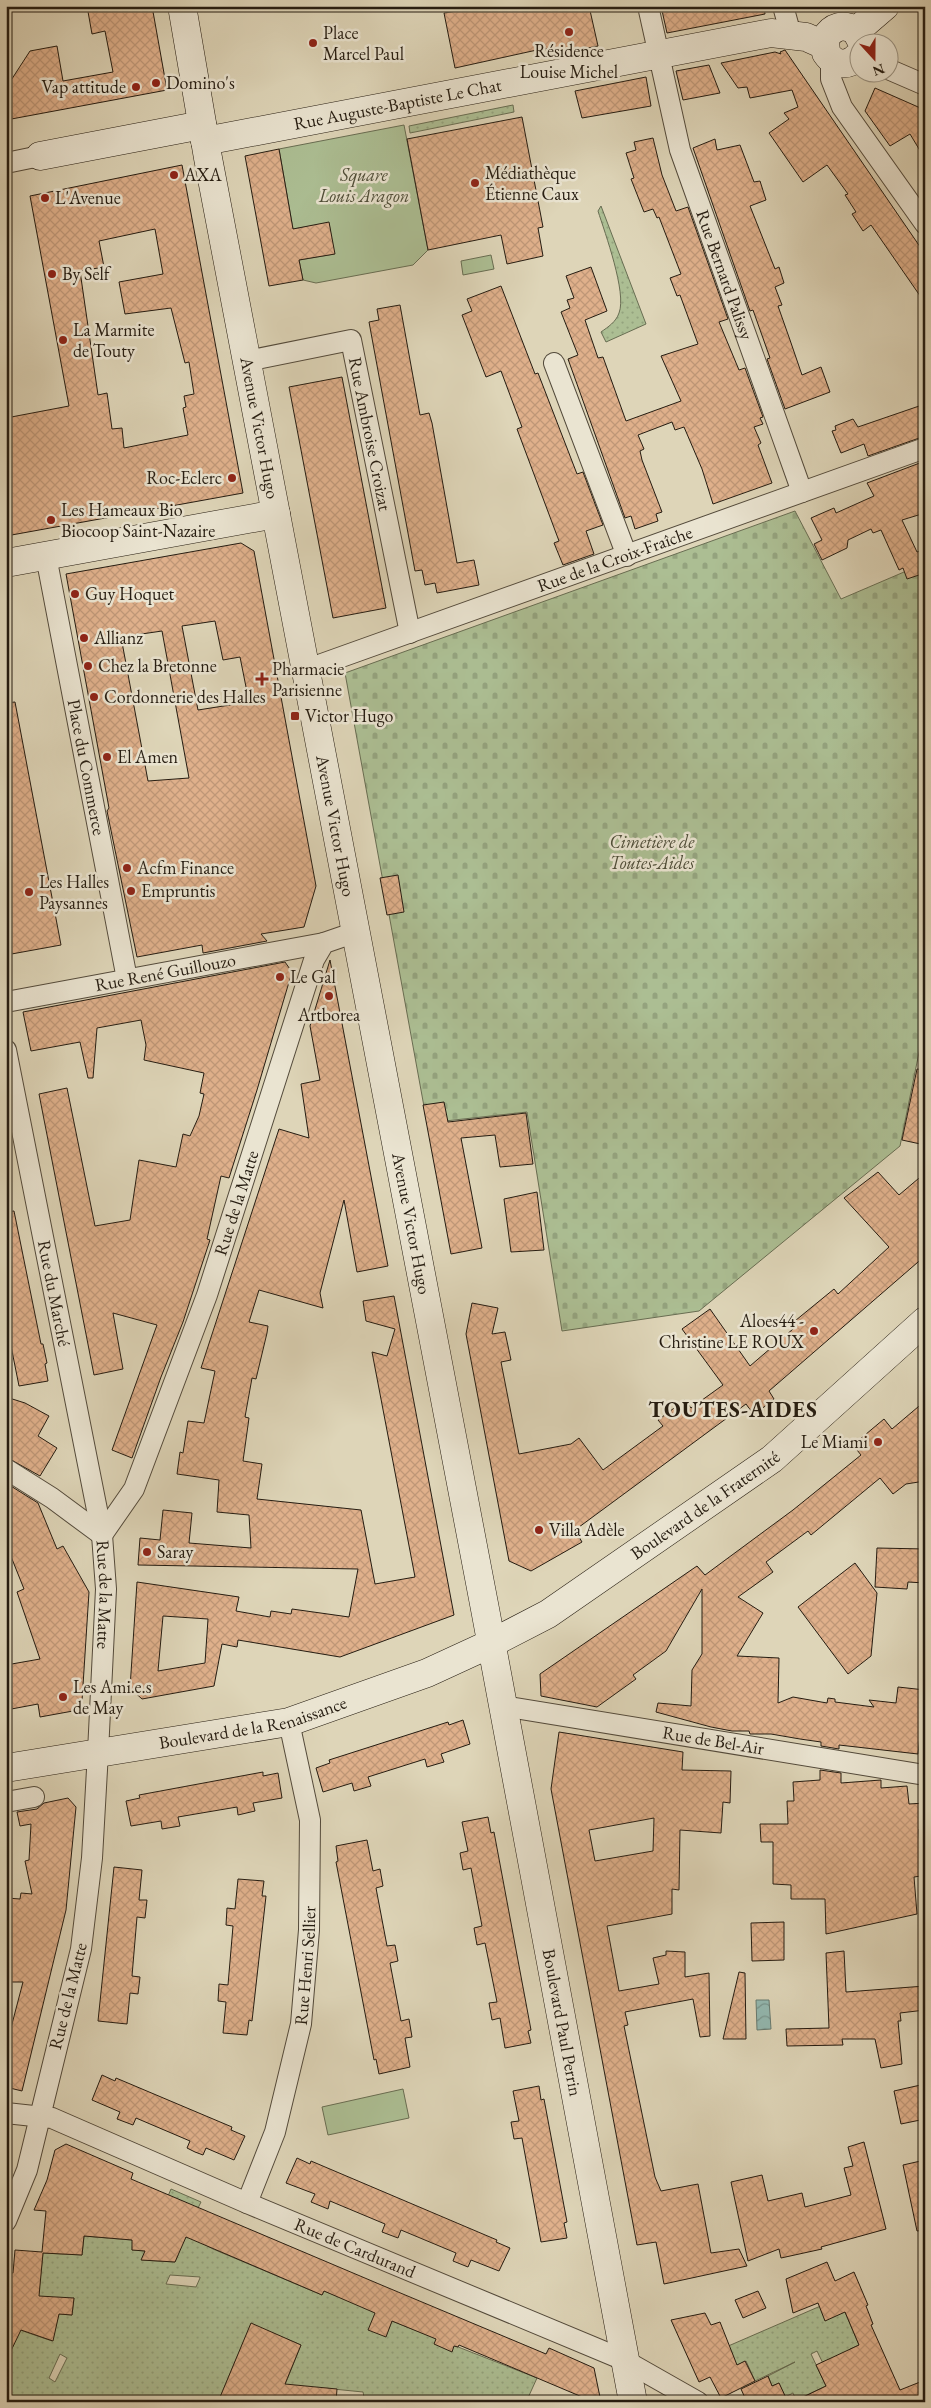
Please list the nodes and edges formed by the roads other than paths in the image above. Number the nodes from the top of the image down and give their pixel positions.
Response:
1 (182, 6) edge
2 (648, 6) edge
3 (784, 6) edge
4 (885, 6) edge
5 (791, 34) junction
6 (846, 50) edge
7 (659, 54) junction
8 (898, 73) edge
9 (925, 85) edge
10 (203, 133) junction
11 (40, 156) joint
12 (6, 163) edge
13 (925, 224) edge
14 (246, 361) junction
15 (554, 363) dead end
16 (925, 448) edge
17 (802, 492) junction
18 (276, 514) junction
19 (46, 556) junction
20 (627, 556) junction
21 (6, 563) edge
22 (410, 633) junction
23 (305, 670) junction
24 (356, 932) junction
25 (324, 943) junction
26 (126, 979) junction
27 (6, 1002) edge
28 (6, 1050) edge
29 (925, 1321) edge
30 (6, 1469) edge
31 (102, 1536) junction
32 (490, 1644) junction
33 (502, 1706) junction
34 (289, 1722) junction
35 (98, 1752) junction
36 (6, 1768) edge
37 (925, 1775) edge
38 (34, 1797) dead end
39 (6, 1802) edge
40 (6, 2113) edge
41 (38, 2117) junction
42 (247, 2203) junction
43 (6, 2221) edge
44 (624, 2360) junction
45 (633, 2402) edge
46 (698, 2402) edge

1 - 10 street, Avenue Victor Hugo
2 - 7 street, Rue Bernard Palissy
3 - 5 street
4 - 6 street
5 - 6 street, Rue Auguste-Baptiste Le Chat
5 - 7 street, Rue Auguste-Baptiste Le Chat
6 - 13 street
7 - 10 street, Rue Auguste-Baptiste Le Chat
7 - 17 street, Rue Bernard Palissy
8 - 9 street
10 - 11 street, Rue Auguste-Baptiste Le Chat
10 - 14 street, Avenue Victor Hugo
11 - 12 street
14 - 18 street, Avenue Victor Hugo
14 - 22 street, Rue Ambroise Croizat
15 - 20 street
16 - 17 street, Rue de la Croix-Fraîche
17 - 20 street, Rue de la Croix-Fraîche
18 - 19 street
18 - 23 street, Avenue Victor Hugo
19 - 21 street
19 - 26 street, Place du Commerce
20 - 22 street, Rue de la Croix-Fraîche
22 - 23 street, Rue de la Croix-Fraîche
23 - 24 street, Avenue Victor Hugo
24 - 25 street
24 - 32 street, Avenue Victor Hugo
25 - 26 street, Rue René Guillouzo
25 - 31 street, Rue de la Matte
26 - 27 street, Rue René Guillouzo
28 - 31 street, Rue du Marché
29 - 32 street, Boulevard de la Fraternité
30 - 31 street
31 - 35 street, Rue de la Matte
32 - 33 street, Boulevard Paul Perrin
32 - 34 street, Boulevard de la Renaissance
33 - 37 street, Rue de Bel-Air
33 - 44 street, Boulevard Paul Perrin
34 - 35 street, Boulevard de la Renaissance
34 - 42 street, Rue Henri Sellier
35 - 36 street, Boulevard de la Renaissance
35 - 41 street, Rue de la Matte
38 - 39 street
40 - 41 street, Rue de Cardurand
41 - 42 street, Rue de Cardurand
41 - 43 street, Rue de la Matte
42 - 44 street, Rue de Cardurand
44 - 45 street, Boulevard Paul Perrin
44 - 46 street, Rue de Cardurand

